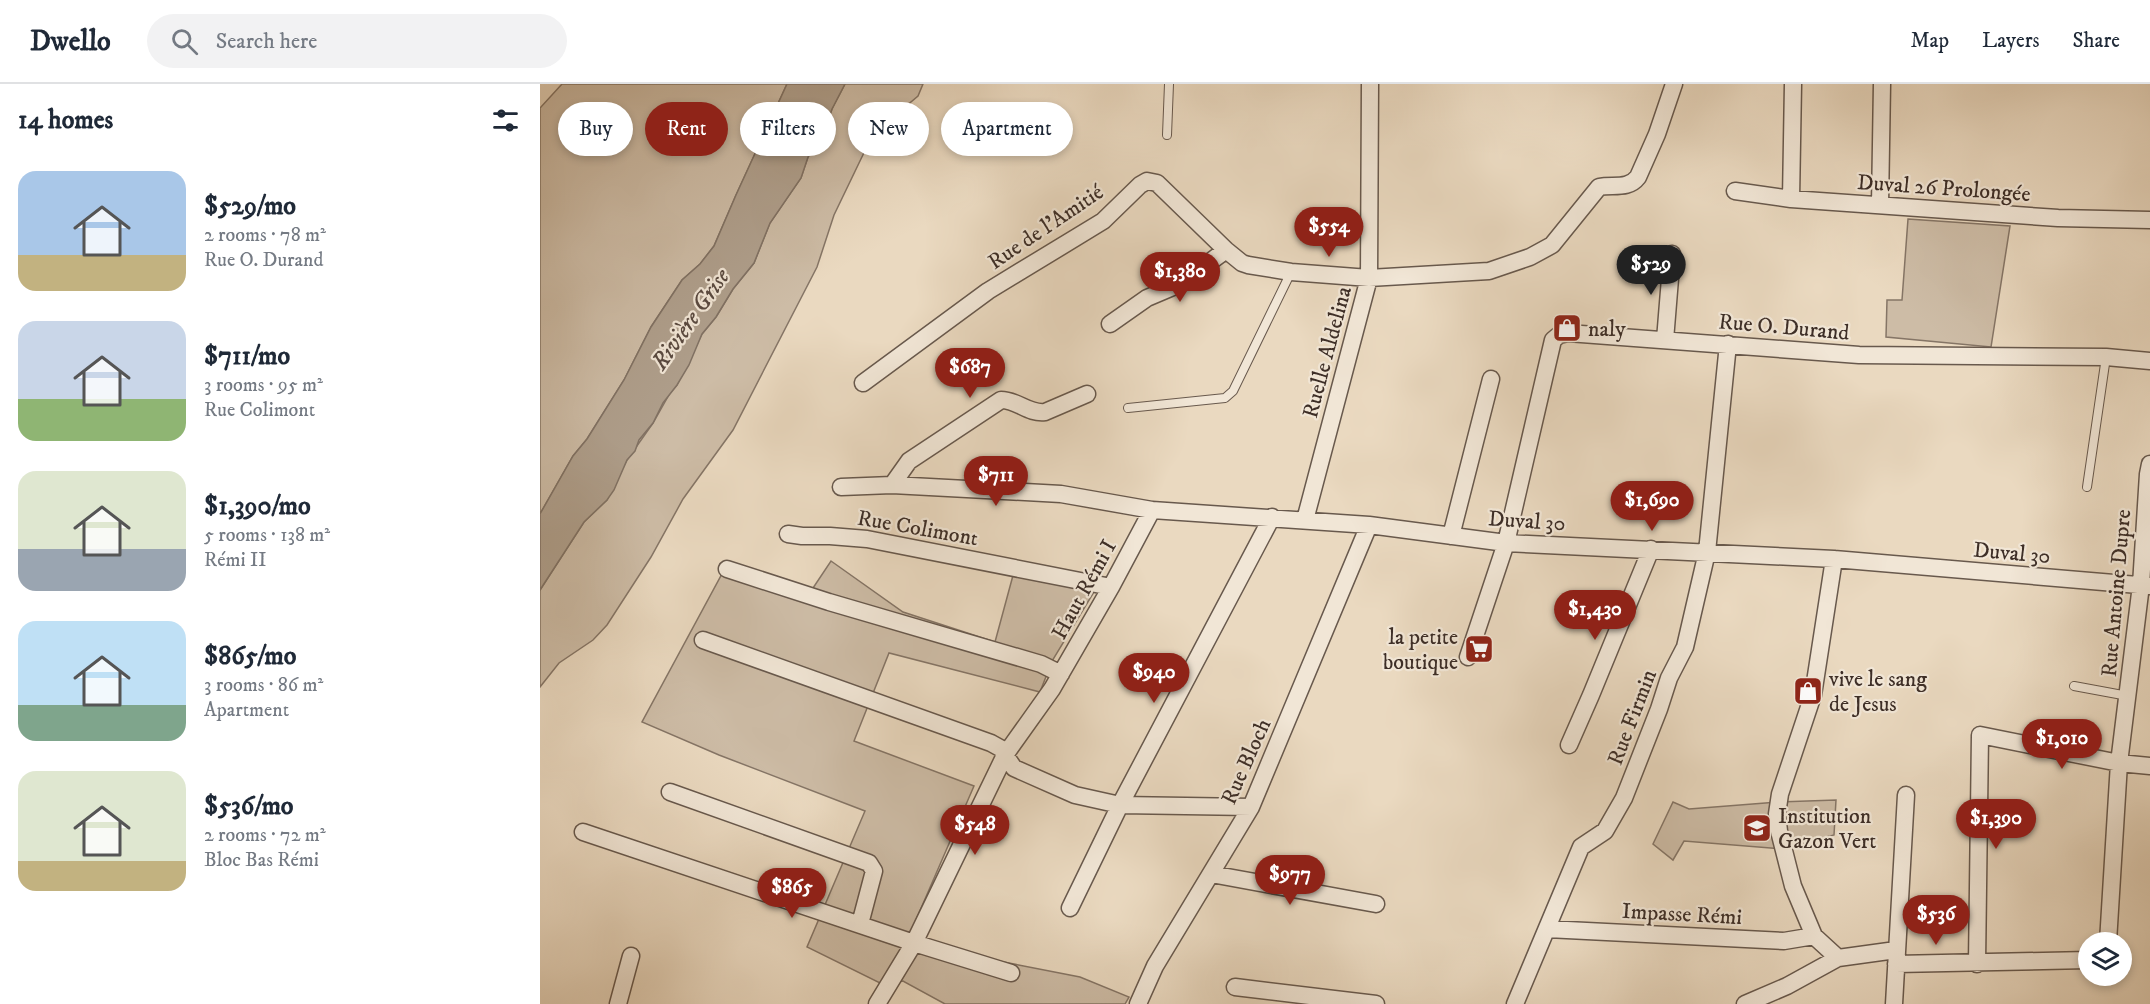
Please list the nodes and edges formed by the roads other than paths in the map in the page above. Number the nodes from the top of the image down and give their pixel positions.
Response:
1 (1168, 84) edge
2 (1370, 84) edge
3 (1674, 84) edge
4 (1793, 84) edge
5 (1882, 84) edge
6 (1167, 135) dead end
7 (1735, 191) dead end
8 (1791, 199) junction
9 (1880, 206) junction
10 (2150, 219) edge
11 (1226, 250) junction
12 (1672, 254) dead end
13 (1291, 272) junction
14 (1369, 278) junction
15 (1110, 324) dead end
16 (1665, 340) junction
17 (1728, 344) junction
18 (2106, 357) junction
19 (2150, 361) edge
20 (1491, 379) dead end
21 (862, 383) dead end
22 (1087, 394) dead end
23 (1128, 408) dead end
24 (2150, 464) edge
25 (892, 485) junction
26 (841, 487) dead end
27 (2087, 487) dead end
28 (1152, 510) junction
29 (1272, 518) junction
30 (1305, 520) junction
31 (1369, 525) junction
32 (788, 534) dead end
33 (1451, 536) junction
34 (1506, 543) junction
35 (1651, 549) junction
36 (1707, 552) junction
37 (1834, 559) junction
38 (727, 569) dead end
39 (2146, 586) edge
40 (1111, 587) junction
41 (703, 640) dead end
42 (1468, 657) dead end
43 (1061, 674) junction
44 (2074, 686) dead end
45 (2128, 696) junction
46 (1569, 745) dead end
47 (1005, 755) junction
48 (2119, 763) junction
49 (2150, 766) edge
50 (670, 792) dead end
51 (1906, 795) dead end
52 (1120, 805) junction
53 (1251, 807) junction
54 (584, 832) dead end
55 (1210, 874) junction
56 (1376, 904) dead end
57 (1070, 908) dead end
58 (860, 924) junction
59 (1547, 929) junction
60 (2109, 932) edge
61 (1814, 936) junction
62 (914, 943) junction
63 (631, 956) dead end
64 (1896, 957) junction
65 (1838, 958) junction
66 (2078, 960) edge
67 (1977, 964) junction
68 (1011, 974) dead end
69 (1235, 987) dead end
70 (618, 1004) edge
71 (877, 1004) edge
72 (1138, 1004) edge
73 (1376, 1004) edge
74 (1515, 1004) edge
75 (1745, 1004) edge
76 (1894, 1004) edge

1 - 6 lane
2 - 14 street, Ruelle Aldelina
3 - 14 street, Rue de l'Amitié
4 - 8 street
5 - 9 street
7 - 8 street, Duval 26 Prolongée
8 - 9 street, Duval 26 Prolongée
9 - 10 street, Duval 26 Prolongée
11 - 13 street, Rue de l'Amitié
11 - 15 street
11 - 21 street, Rue de l'Amitié
12 - 16 street
13 - 14 street, Rue de l'Amitié
13 - 23 lane
14 - 30 street, Ruelle Aldelina
16 - 17 street, Rue O. Durand
16 - 34 street, Rue O. Durand
17 - 18 street, Rue O. Durand
17 - 36 street, Rue Firmin
18 - 19 street, Rue O. Durand
18 - 27 lane
20 - 33 street
22 - 25 street
24 - 39 street, Rue Antoine Dupre
25 - 26 street, Duval 30
25 - 28 street, Duval 30
28 - 29 street, Duval 30
28 - 40 street, Haut Rémi I
29 - 30 street, Duval 30
29 - 52 street
30 - 31 street, Duval 30
31 - 33 street, Duval 30
31 - 53 street, Rue Bloch
32 - 40 street, Rue Colimont
33 - 34 street, Duval 30
34 - 35 street, Duval 30
34 - 42 street
35 - 36 street, Duval 30
35 - 46 street
36 - 37 street, Duval 30
36 - 59 street, Rue Firmin
37 - 39 street, Duval 30
37 - 61 street
38 - 43 street
39 - 45 street, Rue Antoine Dupre
40 - 43 street, Haut Rémi I
41 - 47 street
43 - 47 street, Haut Rémi I
44 - 45 lane
45 - 48 street, Rue Antoine Dupre
47 - 52 street
47 - 62 street, Haut Rémi I
48 - 49 street
48 - 60 street, Rue Antoine Dupre
48 - 67 street
50 - 58 street
51 - 64 street
52 - 53 street
52 - 57 street
53 - 55 street, Rue Bloch
54 - 58 street
55 - 56 street
55 - 72 street, Rue Bloch
58 - 62 street
59 - 61 street, Impasse Rémi
59 - 74 street
61 - 65 street
62 - 68 street
62 - 71 street, Haut Rémi I
63 - 70 street
64 - 65 street
64 - 67 street
64 - 76 street
65 - 75 street
66 - 67 street
69 - 73 street

